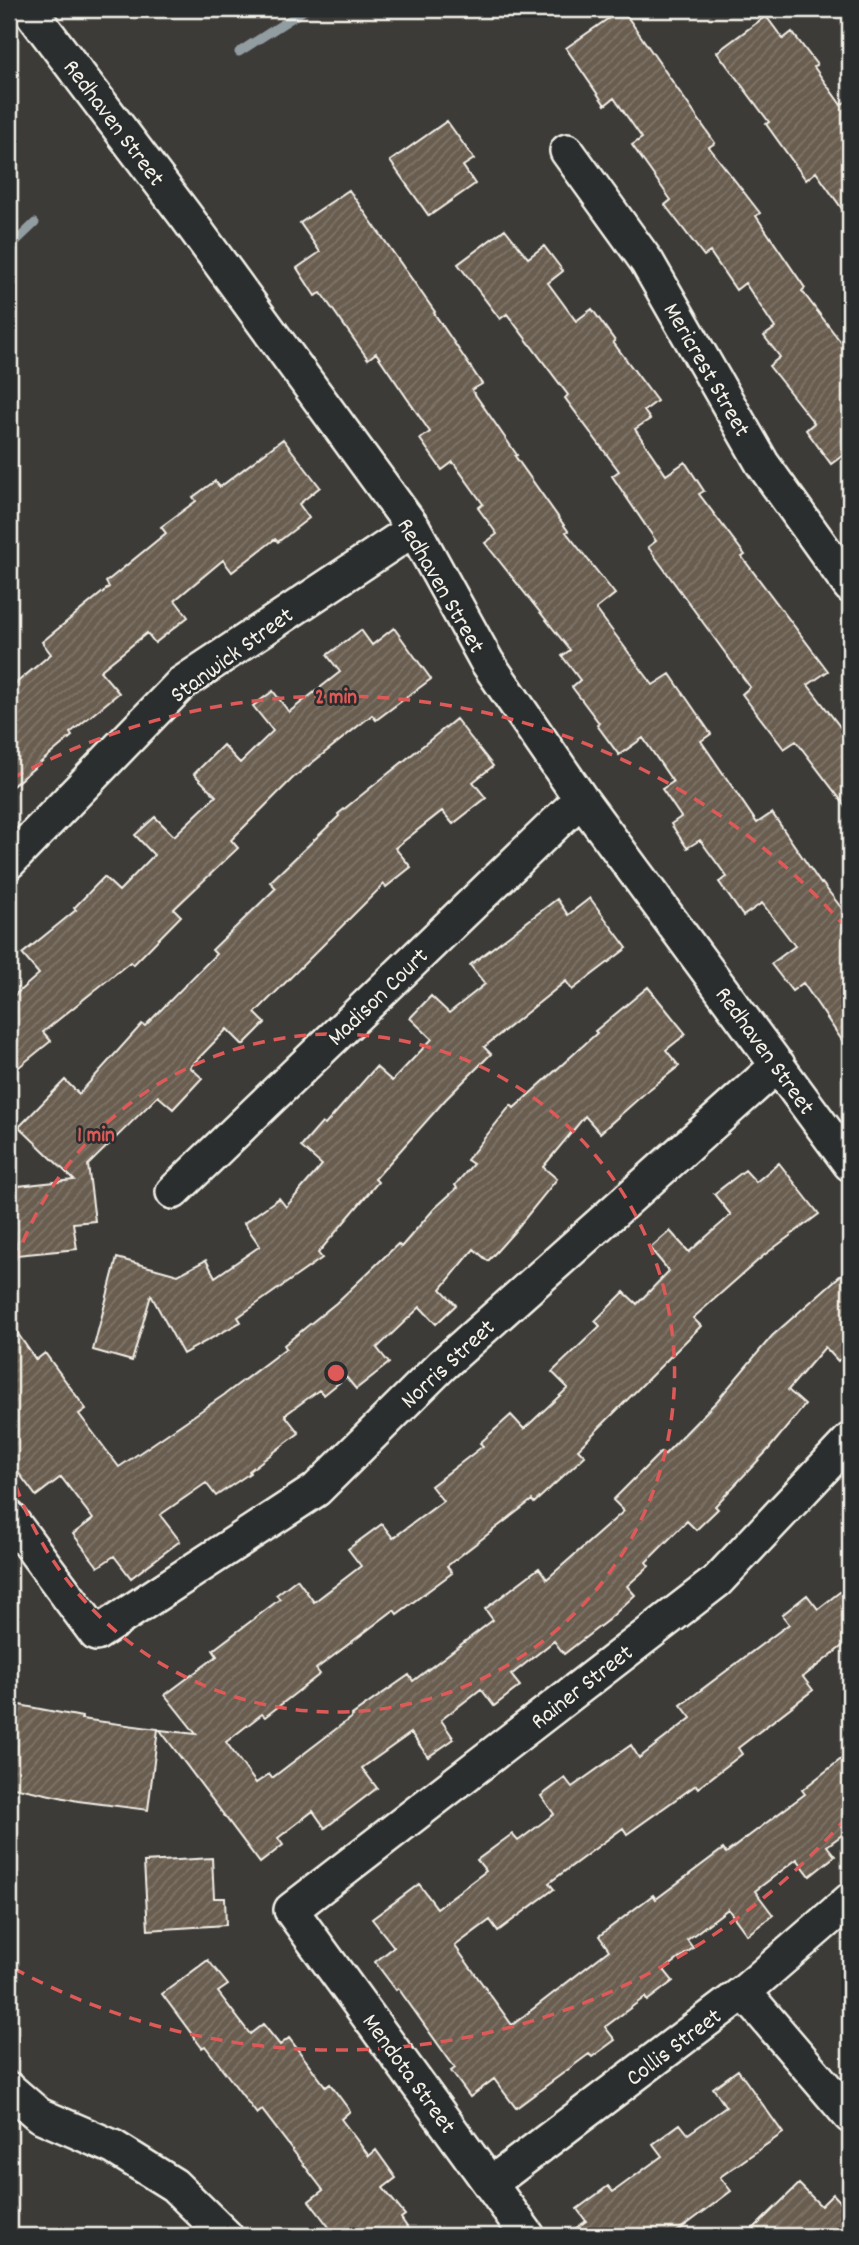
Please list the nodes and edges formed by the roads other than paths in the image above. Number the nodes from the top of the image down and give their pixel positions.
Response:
1 (29, 9) edge
2 (567, 151) dead end
3 (414, 529) junction
4 (850, 586) edge
5 (580, 799) junction
6 (9, 862) edge
7 (778, 1065) junction
8 (850, 1164) edge
9 (173, 1192) dead end
10 (850, 1440) edge
11 (9, 1517) edge
12 (850, 1900) edge
13 (291, 1910) joint
14 (744, 1992) junction
15 (9, 2089) edge
16 (850, 2116) edge
17 (24, 2118) edge
18 (490, 2184) junction
19 (226, 2236) edge
20 (528, 2236) edge

1 - 3 street, Redhaven Street
2 - 4 street, Mericrest Street
3 - 5 street, Redhaven Street
3 - 6 street, Stanwick Street
5 - 7 street, Redhaven Street
5 - 9 street, Madison Court
7 - 8 street, Redhaven Street
7 - 11 street, Norris Street
10 - 13 street, Rainer Street
12 - 14 street, Collis Street
13 - 18 street, Mendota Street
14 - 16 street
14 - 18 street, Collis Street
15 - 17 street
17 - 19 street
18 - 20 street, Mendota Street

